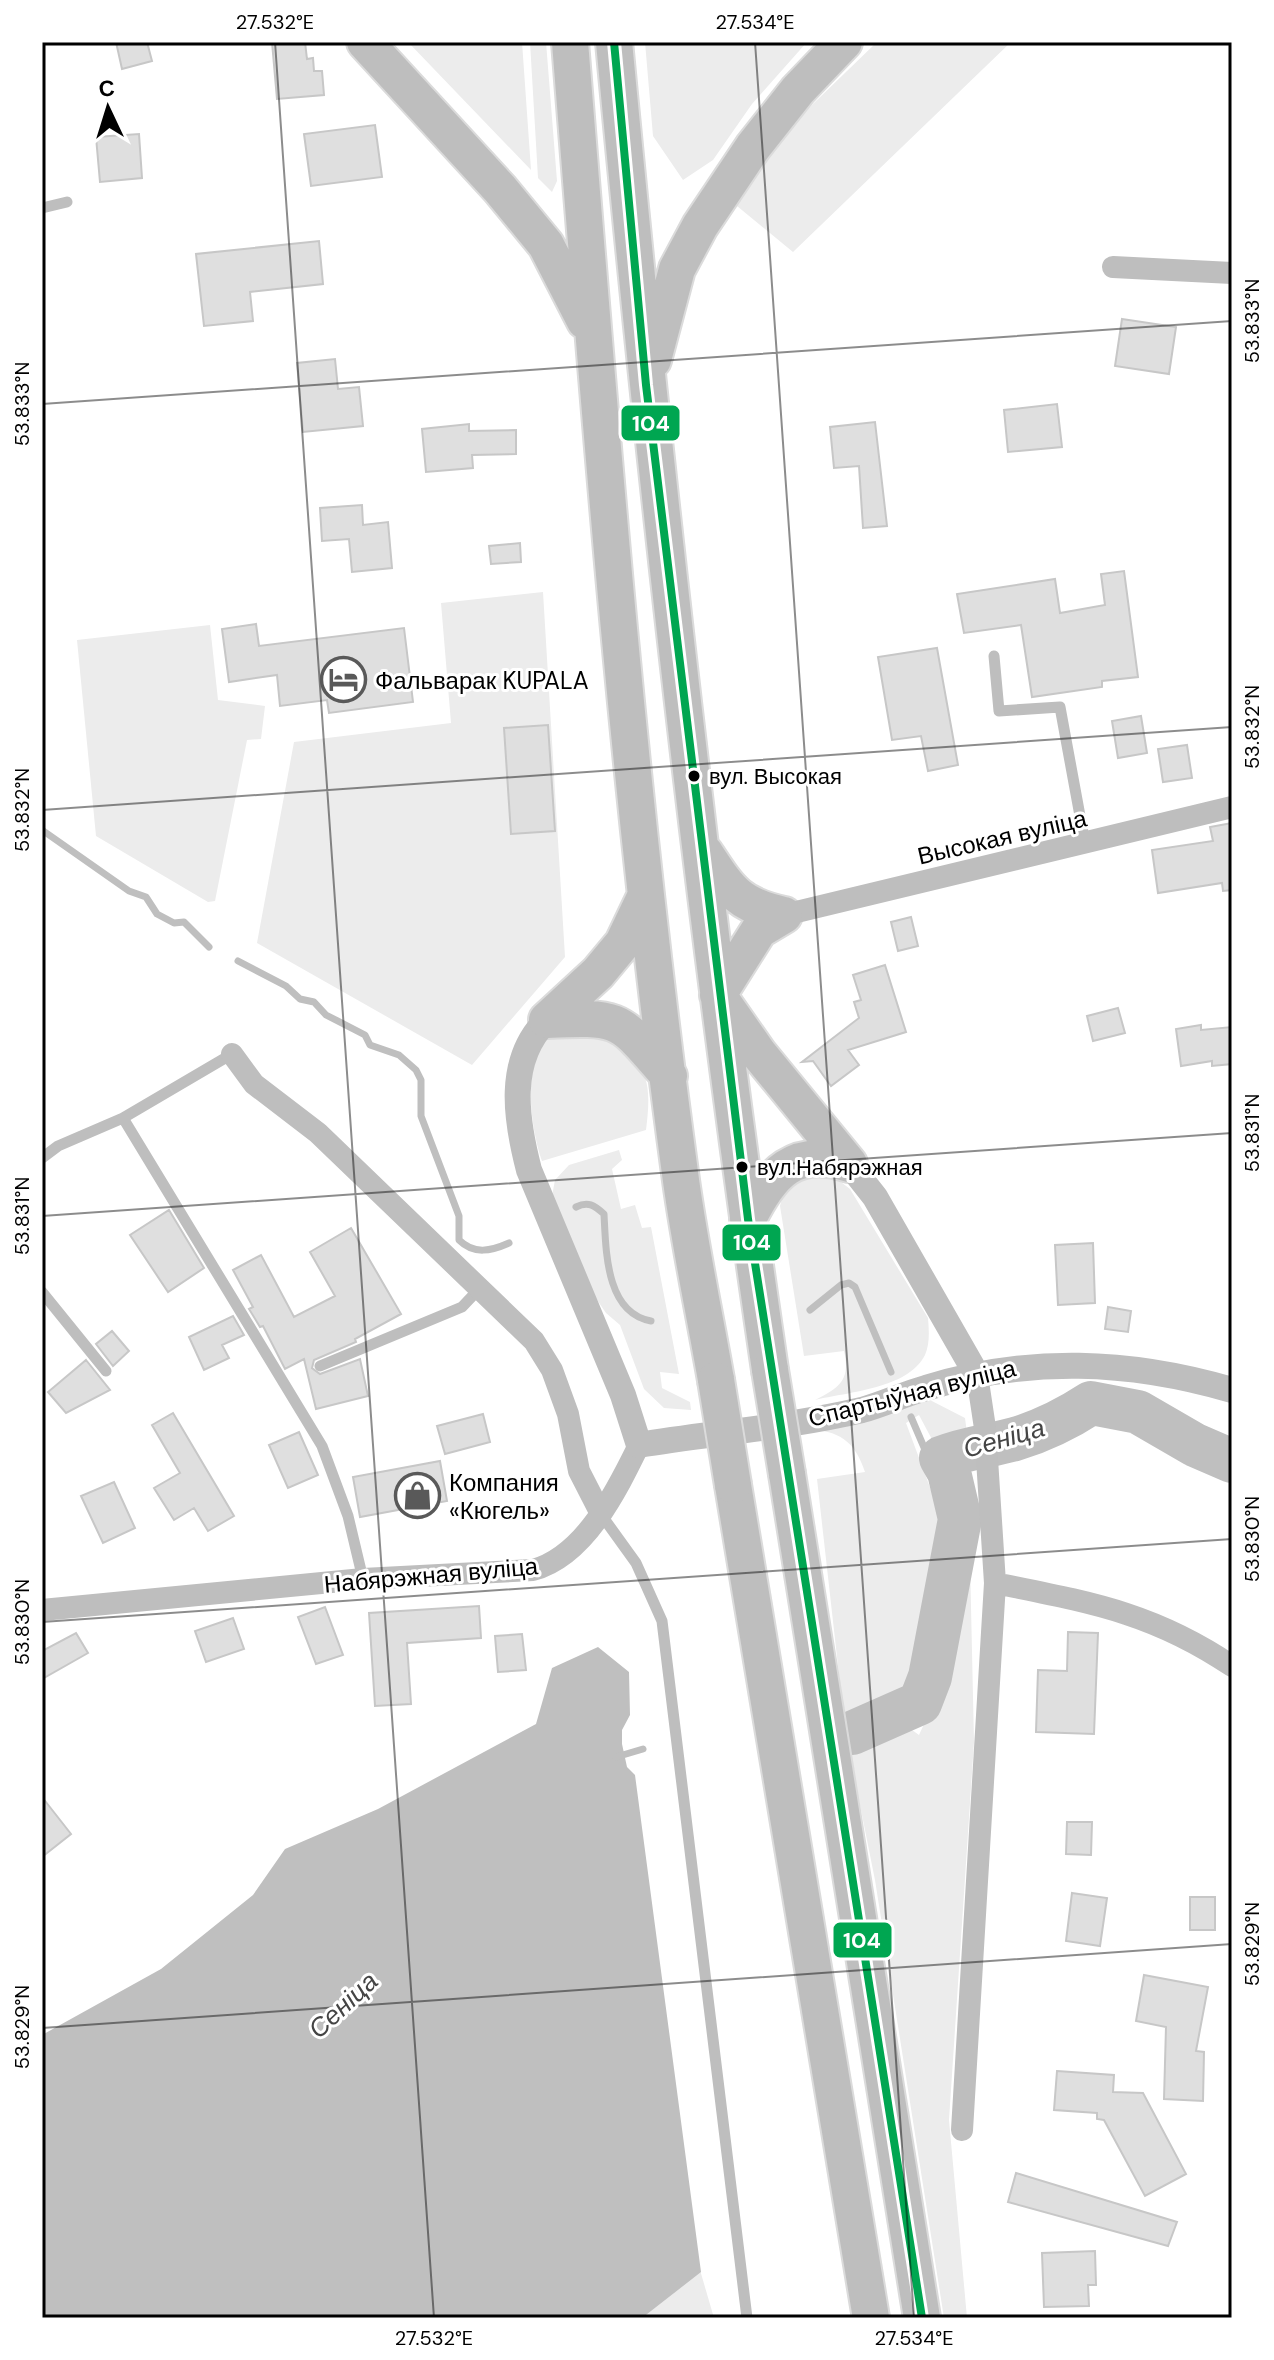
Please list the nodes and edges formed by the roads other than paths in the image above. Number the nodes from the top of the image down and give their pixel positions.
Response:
1 (365, 42) edge
2 (570, 42) edge
3 (614, 42) edge
4 (844, 42) edge
5 (67, 202) dead end
6 (42, 208) edge
7 (1113, 267) dead end
8 (1232, 273) edge
9 (593, 337) junction
10 (646, 385) junction
11 (994, 656) dead end
12 (1232, 807) edge
13 (1086, 843) junction
14 (700, 845) junction
15 (645, 897) junction
16 (784, 915) junction
17 (718, 995) junction
18 (547, 1020) junction
19 (232, 1054) joint
20 (669, 1076) junction
21 (123, 1118) junction
22 (42, 1158) edge
23 (849, 1164) junction
24 (748, 1219) junction
25 (480, 1288) junction
26 (42, 1292) edge
27 (320, 1366) dead end
28 (106, 1371) dead end
29 (977, 1375) junction
30 (1232, 1390) edge
31 (639, 1445) junction
32 (600, 1512) junction
33 (363, 1579) junction
34 (995, 1583) junction
35 (42, 1610) edge
36 (1232, 1666) edge
37 (962, 2130) dead end
38 (747, 2318) edge
39 (871, 2318) edge
40 (922, 2318) edge

1 - 9 highway
2 - 9 highway
3 - 10 highway
4 - 10 highway
5 - 6 lane
7 - 8 street
9 - 15 highway
10 - 14 highway
11 - 13 lane
12 - 13 street, Высокая вуліца
13 - 16 street, Высокая вуліца
14 - 16 highway
14 - 17 highway
15 - 18 highway
15 - 20 highway
16 - 17 highway
17 - 23 highway
17 - 24 highway
18 - 20 highway
18 - 31 street
19 - 21 lane
19 - 25 street
20 - 39 highway, bridge
21 - 22 lane
21 - 33 lane
23 - 24 highway
23 - 29 street
24 - 40 highway, bridge
25 - 27 lane
25 - 32 street
26 - 28 lane
29 - 30 street, Спартыўная вуліца
29 - 31 street, Спартыўная вуліца
29 - 34 street
31 - 32 street, Набярэжная вуліца
32 - 33 street, Набярэжная вуліца
32 - 38 lane
33 - 35 street, Набярэжная вуліца
34 - 36 street
34 - 37 street

